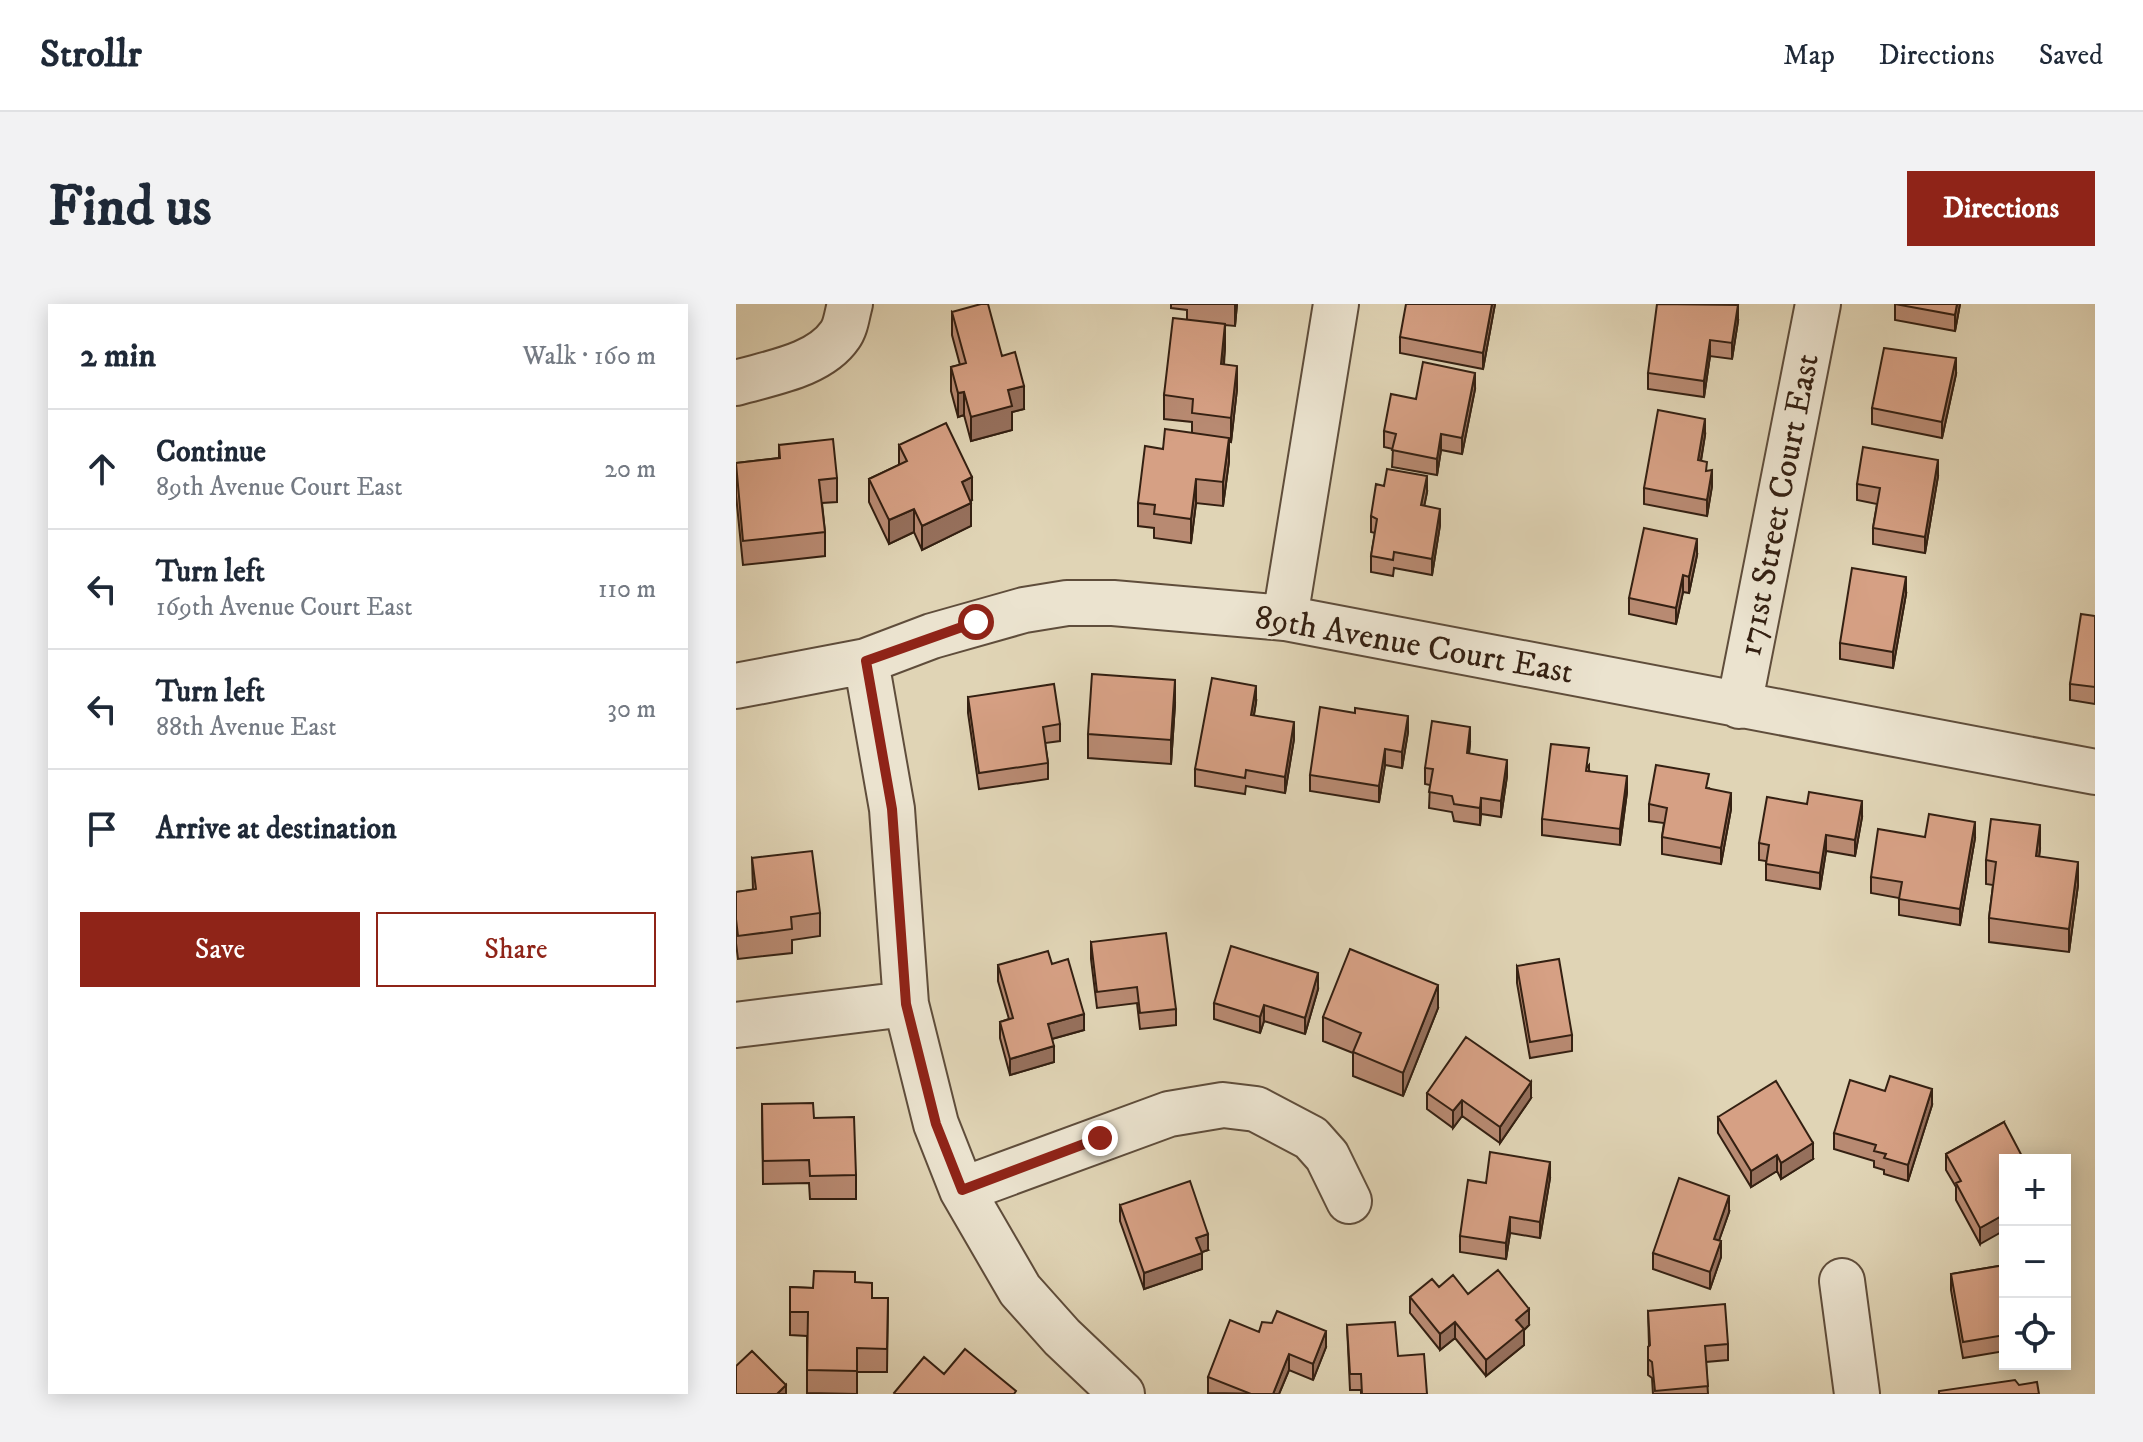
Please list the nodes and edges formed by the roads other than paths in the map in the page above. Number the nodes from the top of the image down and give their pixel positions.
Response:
1 (1336, 304) edge
2 (1818, 304) edge
3 (846, 318) edge
4 (736, 383) edge
5 (1285, 618) junction
6 (866, 661) junction
7 (736, 686) edge
8 (1739, 706) junction
9 (2095, 772) edge
10 (906, 1004) junction
11 (736, 1025) edge
12 (962, 1190) junction
13 (1349, 1201) dead end
14 (1842, 1281) dead end
15 (1122, 1394) edge
16 (1857, 1394) edge

1 - 5 street
2 - 8 street, 171st Street Court East
3 - 4 street
5 - 6 street, 89th Avenue Court East
5 - 8 street, 89th Avenue Court East
6 - 7 street, 89th Avenue Court East
6 - 10 street
8 - 9 street, 89th Avenue Court East
10 - 11 street
10 - 12 street
12 - 13 street
12 - 15 street
14 - 16 street

